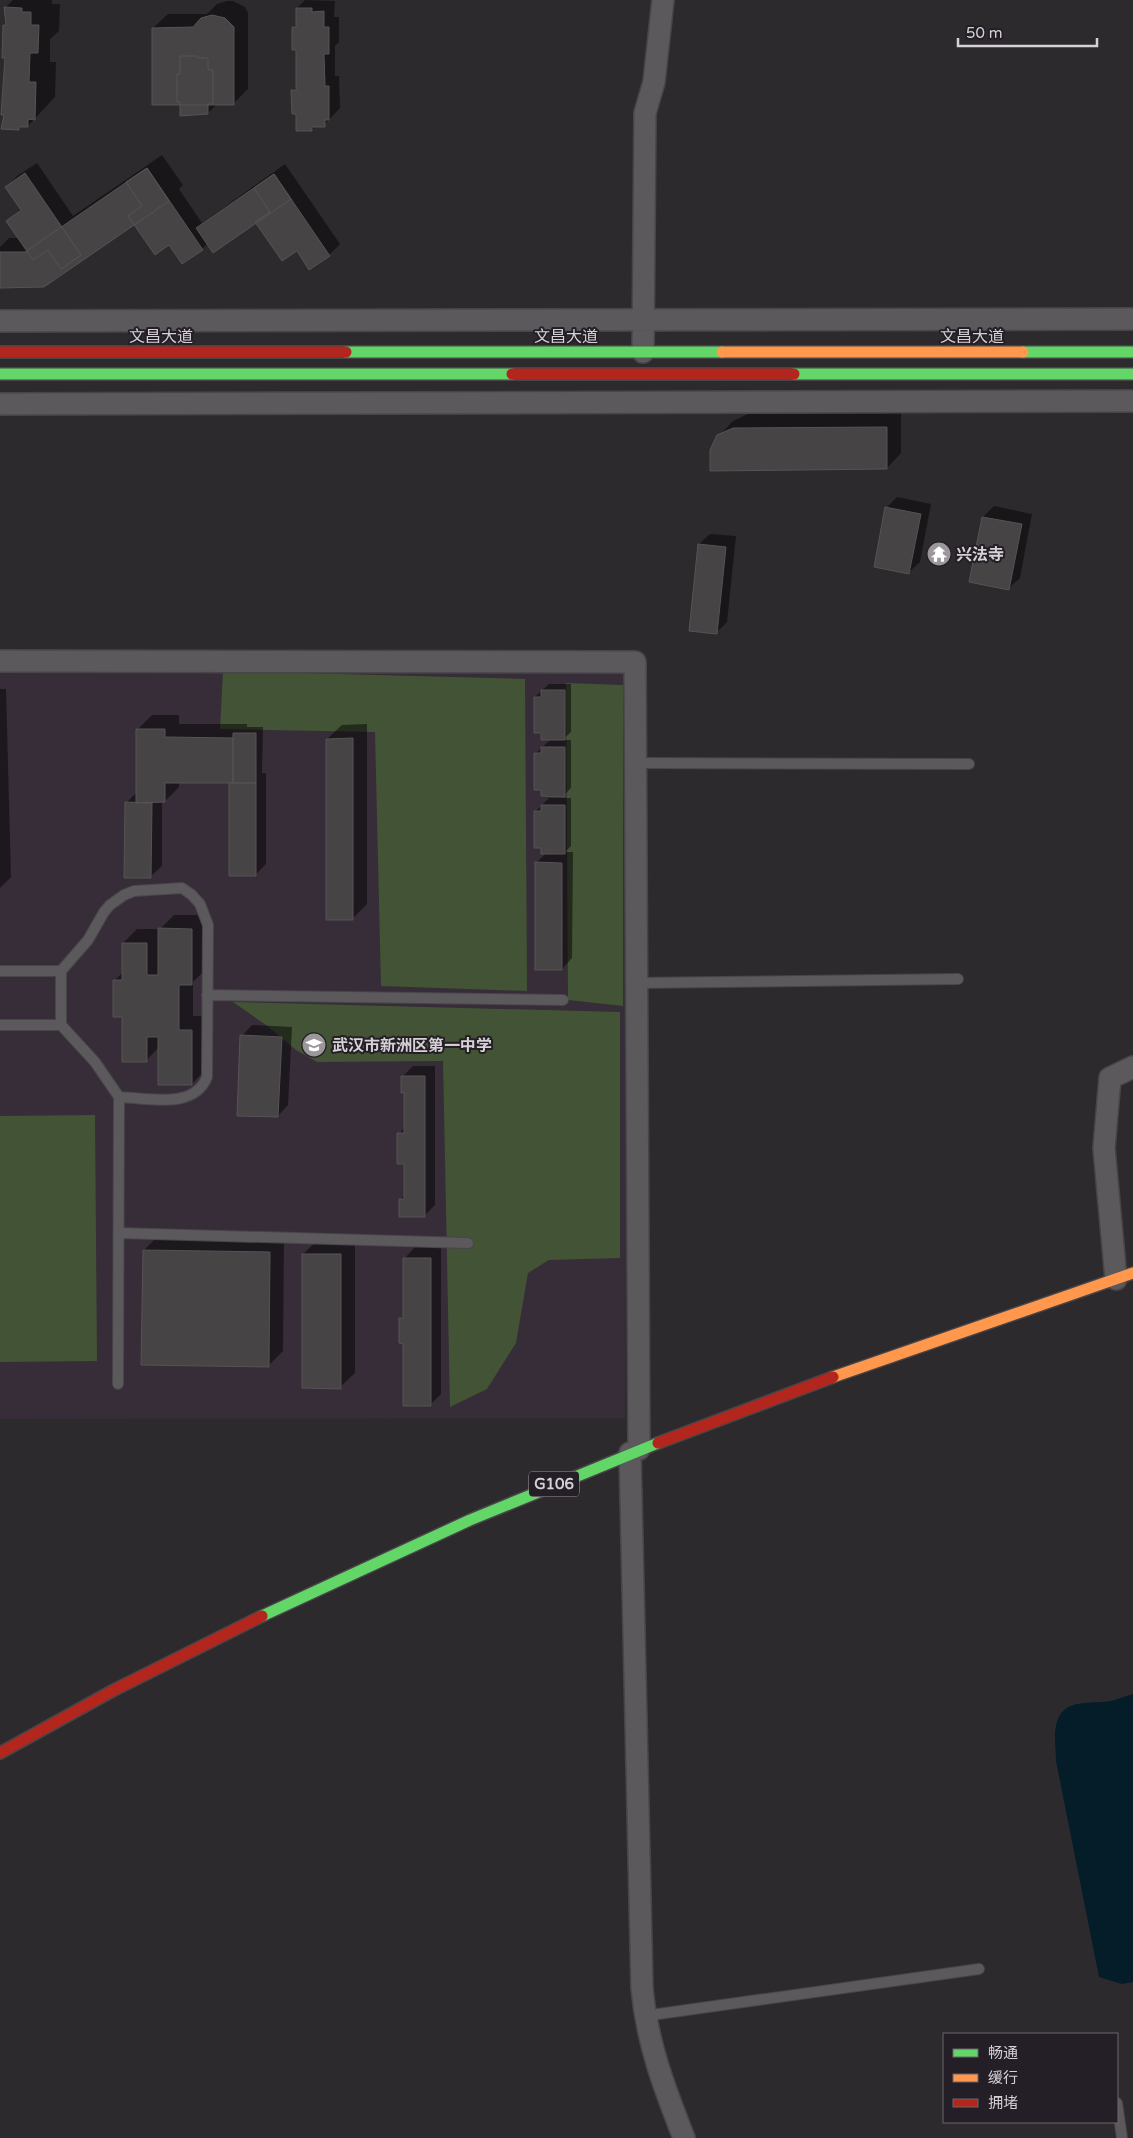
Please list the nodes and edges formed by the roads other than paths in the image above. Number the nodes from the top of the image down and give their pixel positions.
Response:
1 (663, 0) edge
2 (643, 319) junction
3 (1133, 319) edge
4 (0, 321) edge
5 (0, 352) edge
6 (642, 352) junction
7 (1133, 352) edge
8 (0, 374) edge
9 (1133, 374) edge
10 (1133, 401) edge
11 (0, 404) edge
12 (0, 661) edge
13 (636, 763) junction
14 (969, 764) dead end
15 (0, 971) edge
16 (61, 971) junction
17 (958, 980) dead end
18 (637, 983) junction
19 (207, 995) junction
20 (563, 1000) dead end
21 (0, 1025) edge
22 (61, 1025) junction
23 (1133, 1067) edge
24 (119, 1097) junction
25 (119, 1233) junction
26 (468, 1242) dead end
27 (1125, 1276) edge
28 (118, 1384) dead end
29 (634, 1451) junction
30 (0, 1754) edge
31 (979, 1969) dead end
32 (644, 2016) junction
33 (1118, 2110) edge
34 (684, 2138) edge
35 (1122, 2138) edge

1 - 2 street
2 - 3 street
2 - 4 street
2 - 6 street
5 - 6 main road, 文昌大道
6 - 7 main road, 文昌大道
8 - 9 main road
10 - 11 street
12 - 13 street
13 - 14 lane
13 - 18 street
15 - 16 lane
16 - 19 lane
16 - 22 lane
17 - 18 lane
18 - 29 street
19 - 20 lane
19 - 24 lane
21 - 22 lane
22 - 24 lane
23 - 27 street
24 - 25 lane
25 - 26 lane
25 - 28 lane
27 - 29 main road, G106
29 - 30 main road, G106
29 - 32 street
31 - 32 lane
32 - 34 street
33 - 35 lane

